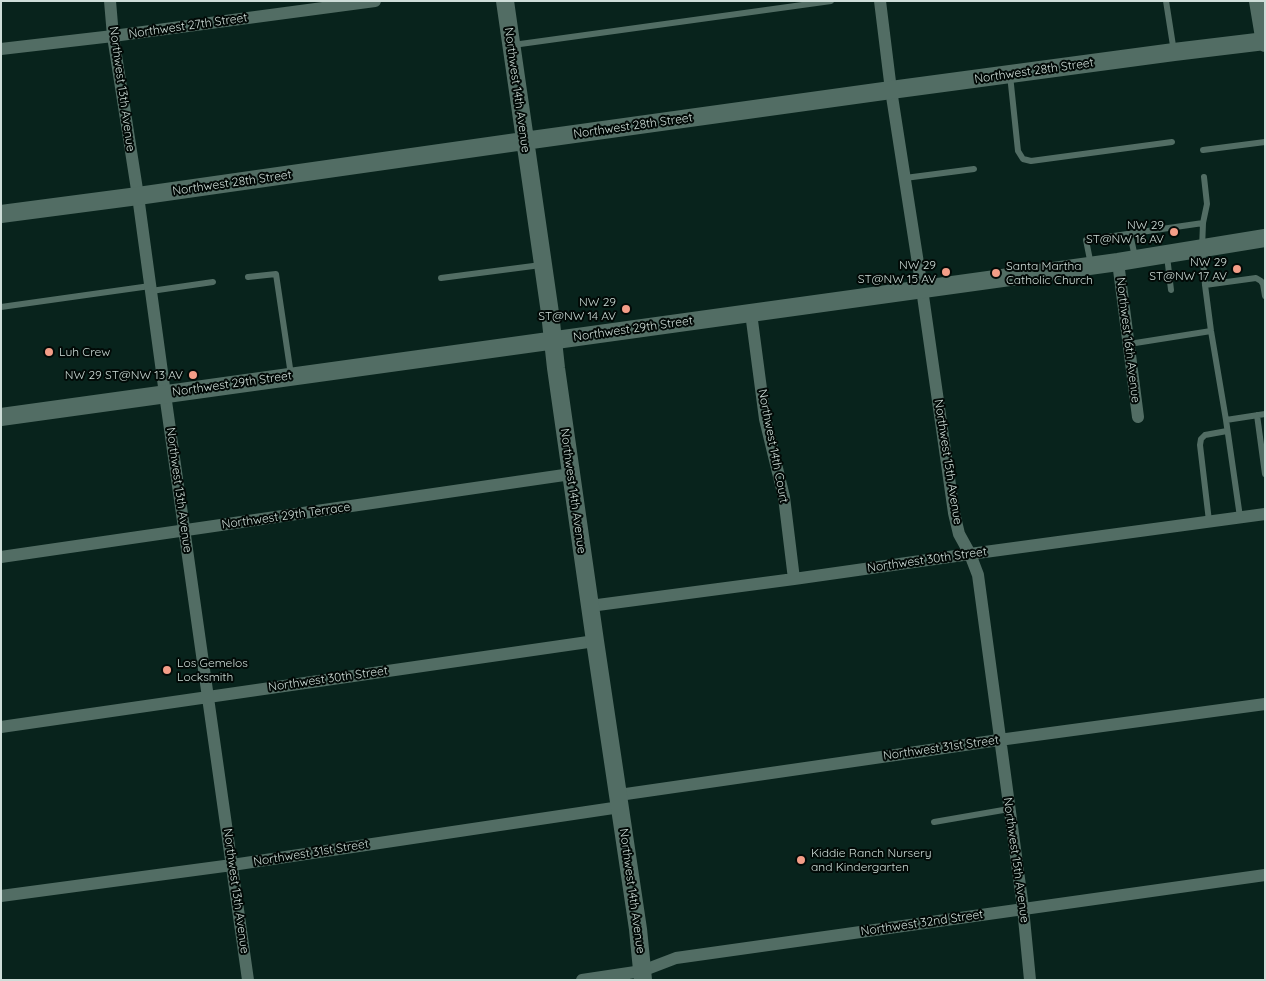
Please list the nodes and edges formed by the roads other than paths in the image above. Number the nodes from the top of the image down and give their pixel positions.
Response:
1 (110, 1) edge
2 (375, 1) edge
3 (505, 1) edge
4 (831, 1) edge
5 (880, 1) edge
6 (1166, 1) edge
7 (1258, 1) edge
8 (113, 36) junction
9 (1265, 42) edge
10 (511, 45) junction
11 (1, 49) edge
12 (1174, 52) junction
13 (1010, 74) junction
14 (891, 90) junction
15 (524, 140) junction
16 (1172, 142) dead end
17 (1265, 142) edge
18 (1202, 150) dead end
19 (974, 169) dead end
20 (1204, 177) dead end
21 (905, 178) junction
22 (138, 196) junction
23 (1, 214) edge
24 (1203, 223) junction
25 (1130, 234) junction
26 (1265, 238) edge
27 (1202, 249) junction
28 (1167, 255) junction
29 (1127, 261) junction
30 (542, 264) junction
31 (1091, 266) junction
32 (248, 277) dead end
33 (441, 278) dead end
34 (213, 282) dead end
35 (1205, 285) junction
36 (151, 289) junction
37 (922, 289) junction
38 (1171, 290) dead end
39 (1265, 296) edge
40 (1, 307) edge
41 (751, 313) junction
42 (1211, 331) junction
43 (553, 340) junction
44 (1129, 344) junction
45 (291, 376) junction
46 (165, 394) junction
47 (1265, 414) edge
48 (1257, 415) junction
49 (1, 417) edge
50 (1138, 417) dead end
51 (1226, 420) junction
52 (1227, 431) junction
53 (571, 474) junction
54 (1265, 474) edge
55 (1265, 514) edge
56 (1240, 517) junction
57 (1209, 521) junction
58 (185, 531) junction
59 (970, 554) junction
60 (1, 557) edge
61 (794, 579) junction
62 (590, 606) junction
63 (595, 641) junction
64 (208, 697) junction
65 (1265, 704) edge
66 (1, 727) edge
67 (999, 740) junction
68 (620, 801) junction
69 (1009, 809) junction
70 (934, 822) dead end
71 (232, 866) junction
72 (1265, 875) edge
73 (1, 896) edge
74 (1023, 908) junction
75 (643, 975) edge
76 (248, 980) edge
77 (582, 980) edge
78 (1030, 980) edge

1 - 8 street, Northwest 13th Avenue
2 - 8 street, Northwest 27th Street
3 - 10 street, Northwest 14th Avenue
4 - 10 lane
5 - 14 street, Northwest 15th Avenue
6 - 12 lane
7 - 9 street
8 - 11 street, Northwest 27th Street
8 - 22 street, Northwest 13th Avenue
9 - 12 street, Northwest 28th Street
10 - 15 street, Northwest 14th Avenue
12 - 13 street, Northwest 28th Street
13 - 14 street, Northwest 28th Street
13 - 16 lane
14 - 15 street, Northwest 28th Street
14 - 21 street, Northwest 15th Avenue
15 - 22 street, Northwest 28th Street
15 - 30 street, Northwest 14th Avenue
17 - 18 lane
19 - 21 lane
20 - 24 lane
21 - 37 street, Northwest 15th Avenue
22 - 23 street, Northwest 28th Street
22 - 36 street, Northwest 13th Avenue
24 - 25 lane
24 - 27 lane
25 - 29 lane
25 - 31 lane
26 - 27 street, Northwest 29th Street
27 - 28 street, Northwest 29th Street
27 - 35 lane
28 - 29 street, Northwest 29th Street
28 - 38 lane
29 - 31 street, Northwest 29th Street
29 - 44 street, Northwest 16th Avenue
30 - 33 lane
30 - 43 street, Northwest 14th Avenue
31 - 37 street, Northwest 29th Street
32 - 45 lane
34 - 36 lane
35 - 39 lane
35 - 42 lane
36 - 40 lane
36 - 46 street, Northwest 13th Avenue
37 - 41 street, Northwest 29th Street
37 - 59 street, Northwest 15th Avenue
41 - 43 street, Northwest 29th Street
41 - 61 street, Northwest 14th Court
42 - 44 lane
42 - 51 lane
43 - 45 street, Northwest 29th Street
43 - 53 street, Northwest 14th Avenue
44 - 50 street, Northwest 16th Avenue
45 - 46 street, Northwest 29th Street
46 - 49 street, Northwest 29th Street
46 - 58 street, Northwest 13th Avenue
47 - 48 lane
48 - 51 lane
48 - 54 lane
51 - 52 lane
52 - 56 lane
52 - 57 lane
53 - 58 street, Northwest 29th Terrace
53 - 62 street, Northwest 14th Avenue
55 - 56 street, Northwest 30th Street
56 - 57 street, Northwest 30th Street
57 - 59 street, Northwest 30th Street
58 - 60 street, Northwest 29th Terrace
58 - 64 street, Northwest 13th Avenue
59 - 61 street, Northwest 30th Street
59 - 67 street, Northwest 15th Avenue
61 - 62 street, Northwest 30th Street
62 - 63 street, Northwest 14th Avenue
63 - 64 street, Northwest 30th Street
63 - 68 street, Northwest 14th Avenue
64 - 66 street, Northwest 30th Street
64 - 71 street, Northwest 13th Avenue
65 - 67 street, Northwest 31st Street
67 - 68 street, Northwest 31st Street
67 - 69 street, Northwest 15th Avenue
68 - 71 street, Northwest 31st Street
68 - 75 street, Northwest 14th Avenue
69 - 70 lane
69 - 74 street, Northwest 15th Avenue
71 - 73 street, Northwest 31st Street
71 - 76 street, Northwest 13th Avenue
72 - 74 street, Northwest 32nd Street
74 - 75 street, Northwest 32nd Street
74 - 78 street, Northwest 15th Avenue
75 - 77 street, Northwest 32nd Street

